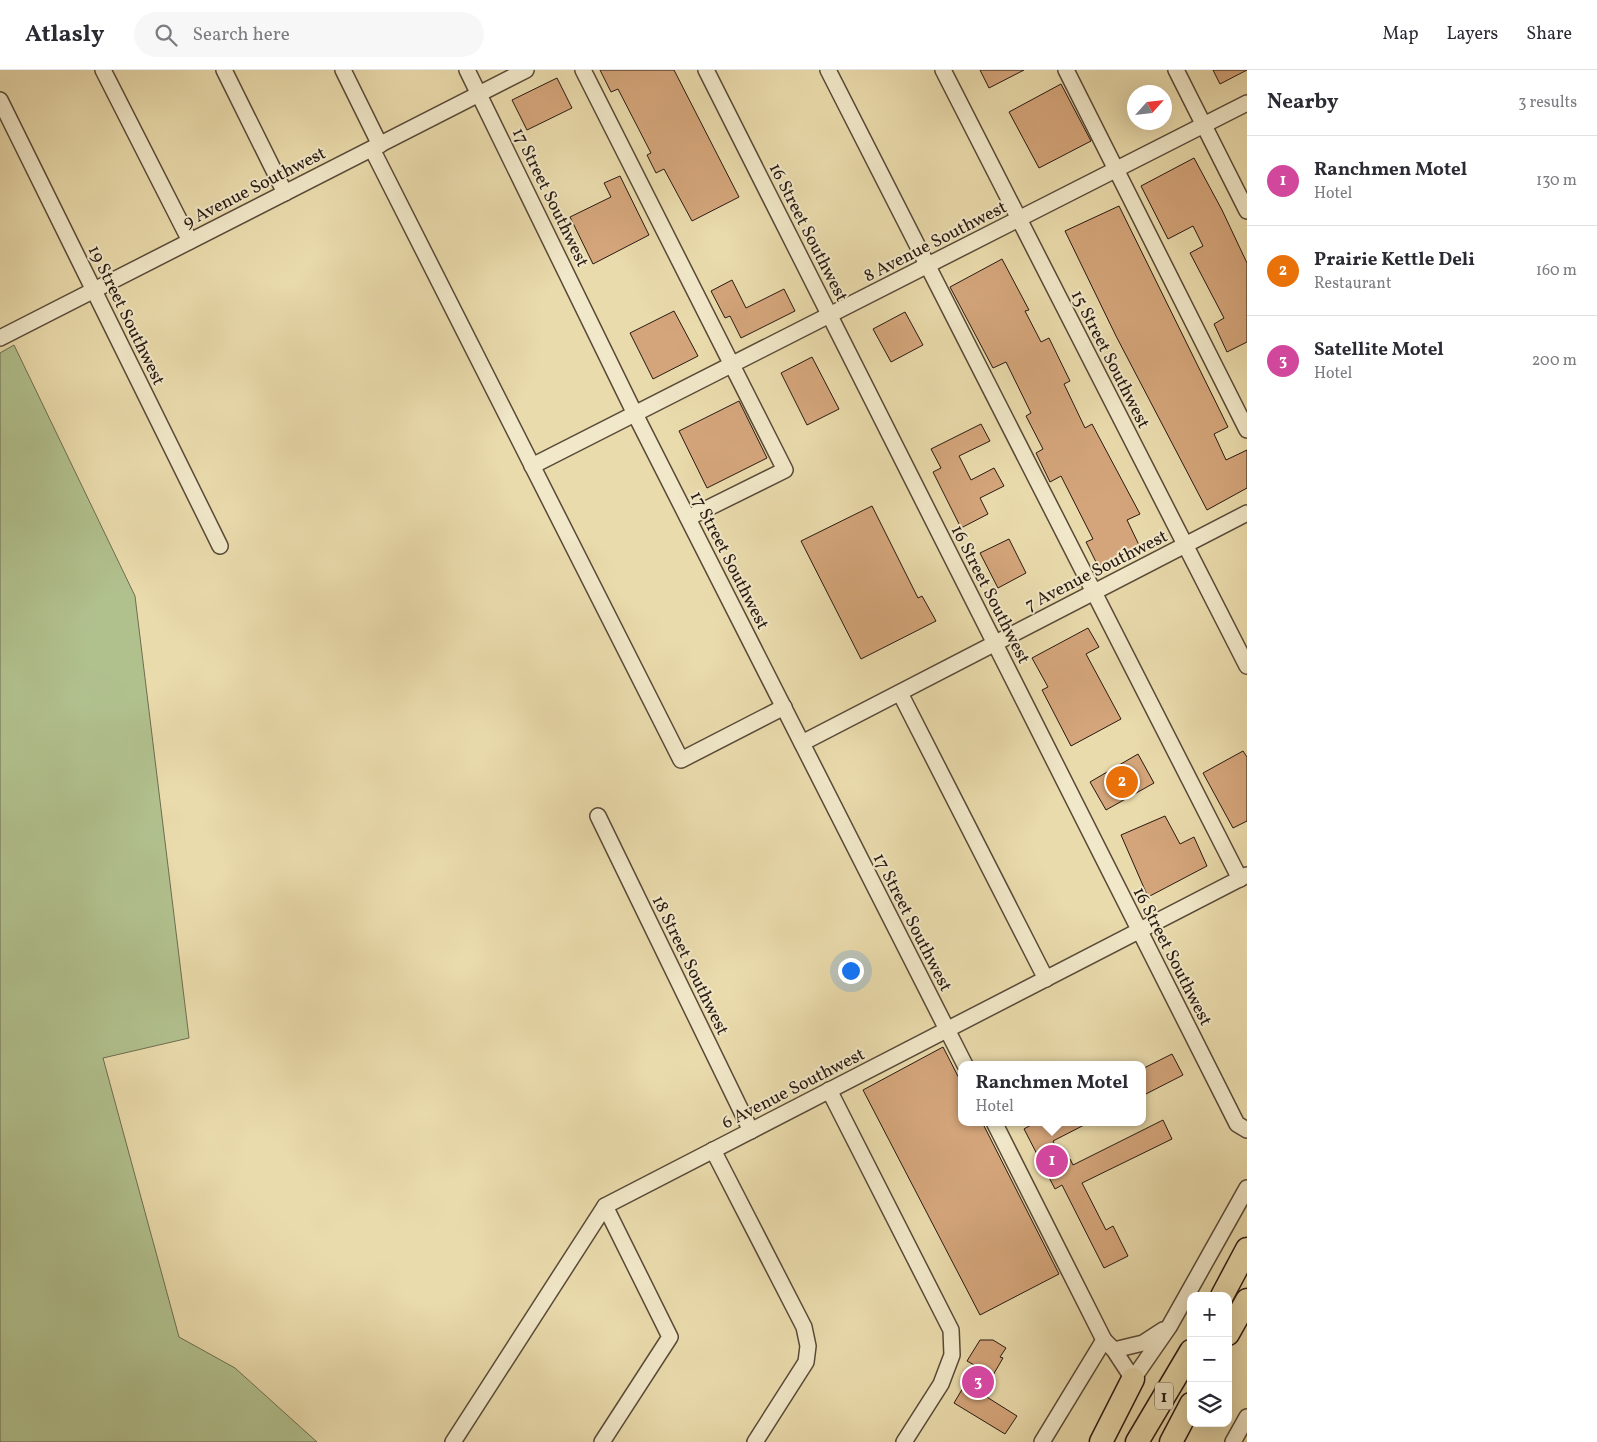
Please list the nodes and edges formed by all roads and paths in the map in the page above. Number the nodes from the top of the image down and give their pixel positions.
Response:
1 (103, 70) edge
2 (224, 70) edge
3 (343, 70) edge
4 (467, 70) edge
5 (526, 70) edge
6 (583, 70) edge
7 (706, 70) edge
8 (828, 70) edge
9 (943, 70) edge
10 (1066, 70) edge
11 (1176, 70) edge
12 (479, 93) junction
13 (0, 100) edge
14 (1247, 103) edge
15 (1204, 125) junction
16 (376, 147) junction
17 (1116, 169) junction
18 (285, 193) junction
19 (1247, 211) edge
20 (1019, 219) junction
21 (190, 241) junction
22 (927, 266) junction
23 (94, 290) junction
24 (830, 315) junction
25 (0, 338) edge
26 (731, 365) junction
27 (635, 414) junction
28 (1247, 430) edge
29 (532, 466) junction
30 (1247, 513) edge
31 (688, 518) junction
32 (1185, 545) junction
33 (220, 546) dead end
34 (1095, 591) junction
35 (995, 643) junction
36 (1247, 666) edge
37 (900, 693) junction
38 (784, 707) junction
39 (802, 743) junction
40 (598, 816) dead end
41 (1243, 877) edge
42 (1139, 931) junction
43 (1046, 979) junction
44 (947, 1030) junction
45 (963, 1061) edge
46 (829, 1090) junction
47 (996, 1126) edge
48 (1247, 1130) edge
49 (751, 1131) junction
50 (712, 1150) junction
51 (1247, 1188) edge
52 (605, 1206) junction
53 (1247, 1249) edge
54 (1224, 1292) edge
55 (1247, 1300) edge
56 (1169, 1327) junction
57 (1232, 1327) edge
58 (1109, 1345) junction
59 (1187, 1358) edge
60 (1133, 1379) junction
61 (1187, 1412) edge
62 (1247, 1417) edge
63 (453, 1442) edge
64 (602, 1442) edge
65 (755, 1442) edge
66 (904, 1442) edge
67 (1042, 1442) edge
68 (1101, 1442) edge
69 (1137, 1442) edge
70 (1171, 1442) edge
71 (1233, 1442) edge

1 - 21 street
2 - 18 street
3 - 16 street
4 - 12 street, 17 Street Southwest
5 - 12 street, 9 Avenue Southwest
6 - 26 street
7 - 24 street, 16 Street Southwest
8 - 22 street
9 - 20 street, 15 Street Southwest
10 - 17 street
11 - 15 street
12 - 16 street, 9 Avenue Southwest
12 - 27 street, 17 Street Southwest
13 - 23 street, 19 Street Southwest
14 - 15 street, 8 Avenue Southwest
15 - 17 street, 8 Avenue Southwest
15 - 19 street
16 - 18 street, 9 Avenue Southwest
16 - 29 street
17 - 20 street, 8 Avenue Southwest
17 - 28 street
18 - 21 street, 9 Avenue Southwest
20 - 22 street, 8 Avenue Southwest
20 - 32 street, 15 Street Southwest
21 - 23 street, 9 Avenue Southwest
22 - 24 street, 8 Avenue Southwest
22 - 34 street
23 - 25 street, 9 Avenue Southwest
23 - 33 street, 19 Street Southwest
24 - 26 street, 8 Avenue Southwest
24 - 35 street, 16 Street Southwest
26 - 27 street, 8 Avenue Southwest
26 - 31 street
27 - 29 street, 8 Avenue Southwest
27 - 31 street, 17 Street Southwest
29 - 38 street
30 - 32 street, 7 Avenue Southwest
31 - 38 street, 17 Street Southwest
32 - 34 street, 7 Avenue Southwest
32 - 36 street, 15 Street Southwest
34 - 35 street, 7 Avenue Southwest
34 - 41 street
35 - 37 street, 7 Avenue Southwest
35 - 42 street, 16 Street Southwest
37 - 39 street, 7 Avenue Southwest
37 - 43 street
38 - 39 street, 17 Street Southwest
39 - 44 street, 17 Street Southwest
40 - 49 street, 18 Street Southwest
41 - 42 street, 6 Avenue Southwest
42 - 43 street, 6 Avenue Southwest
42 - 48 street, 16 Street Southwest
43 - 44 street, 6 Avenue Southwest
44 - 45 street, 17 Street Southwest
44 - 46 street, 6 Avenue Southwest
46 - 49 street, 6 Avenue Southwest
46 - 66 street
47 - 58 street
49 - 50 street, 6 Avenue Southwest
50 - 52 street, 6 Avenue Southwest
50 - 65 street
51 - 56 street
52 - 63 street, 6 Avenue Southwest
52 - 64 street
53 - 54 highway
55 - 57 highway
56 - 58 street
56 - 60 street
58 - 60 street
58 - 67 street
59 - 69 highway, 1
60 - 68 highway
61 - 70 highway, 1
62 - 71 street

